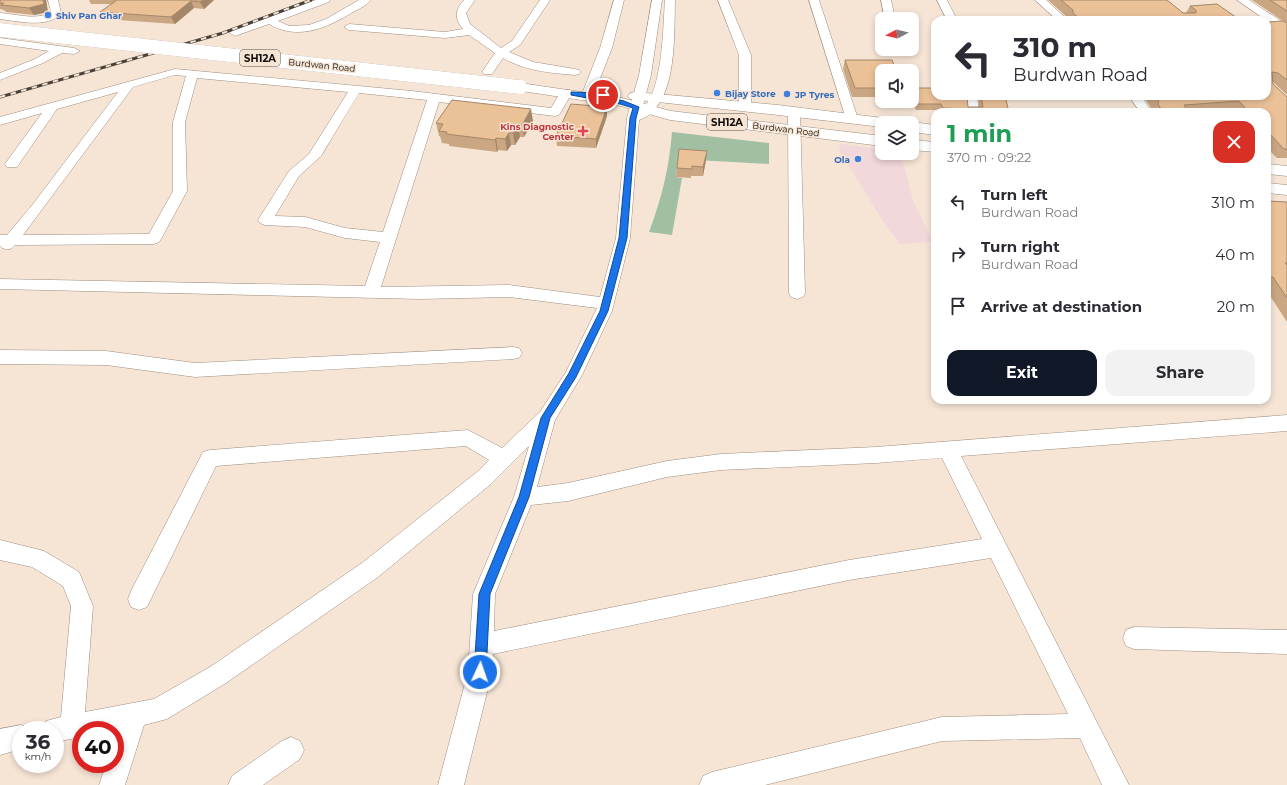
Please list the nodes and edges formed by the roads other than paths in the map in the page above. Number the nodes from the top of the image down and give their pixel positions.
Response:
1 (53, 0) edge
2 (325, 0) edge
3 (366, 0) edge
4 (470, 0) edge
5 (545, 0) edge
6 (619, 0) edge
7 (657, 0) edge
8 (670, 0) edge
9 (723, 0) edge
10 (814, 0) edge
11 (886, 0) edge
12 (942, 0) edge
13 (1040, 0) edge
14 (1242, 0) edge
15 (889, 12) edge
16 (0, 16) edge
17 (950, 16) edge
18 (1058, 16) edge
19 (1266, 16) edge
20 (269, 20) junction
21 (1271, 20) edge
22 (349, 27) dead end
23 (1271, 29) edge
24 (1285, 29) edge
25 (0, 30) edge
26 (472, 30) junction
27 (235, 33) dead end
28 (0, 41) edge
29 (59, 49) junction
30 (74, 51) dead end
31 (502, 52) junction
32 (44, 56) junction
33 (0, 72) edge
34 (488, 72) dead end
35 (575, 72) dead end
36 (192, 74) junction
37 (0, 77) edge
38 (129, 85) junction
39 (355, 90) junction
40 (576, 94) junction
41 (434, 98) junction
42 (77, 100) junction
43 (53, 106) junction
44 (643, 106) junction
45 (745, 106) junction
46 (794, 112) junction
47 (0, 116) edge
48 (852, 119) junction
49 (0, 122) edge
50 (875, 122) edge
51 (919, 128) edge
52 (931, 129) edge
53 (793, 130) junction
54 (875, 140) edge
55 (919, 146) edge
56 (931, 147) edge
57 (12, 164) dead end
58 (1271, 169) edge
59 (1287, 171) edge
60 (1271, 188) edge
61 (1287, 190) edge
62 (389, 238) junction
63 (6, 240) edge
64 (0, 253) edge
65 (0, 284) edge
66 (371, 292) junction
67 (797, 293) dead end
68 (606, 304) junction
69 (513, 353) dead end
70 (0, 357) edge
71 (546, 418) junction
72 (1287, 424) edge
73 (947, 449) junction
74 (504, 458) junction
75 (524, 497) junction
76 (996, 547) junction
77 (0, 550) edge
78 (139, 599) dead end
79 (1134, 638) dead end
80 (1287, 642) edge
81 (481, 645) junction
82 (136, 714) junction
83 (64, 722) edge
84 (1086, 726) junction
85 (64, 728) edge
86 (12, 739) edge
87 (0, 742) edge
88 (291, 750) dead end
89 (112, 785) edge
90 (241, 785) edge
91 (451, 785) edge
92 (454, 785) edge
93 (712, 785) edge
94 (1116, 785) edge

1 - 16 street
2 - 20 street
3 - 20 street
4 - 26 street
5 - 31 street
6 - 40 street
7 - 44 street
8 - 44 street
9 - 45 street
10 - 48 street
11 - 15 street
12 - 17 street
13 - 18 street
14 - 19 street
20 - 27 street
21 - 24 street
22 - 26 street
23 - 24 street
25 - 40 main road, Burdwan Road / SH12A, bridge
26 - 31 street
28 - 29 street
29 - 30 street
29 - 32 street
31 - 34 street
31 - 35 street
32 - 33 street
32 - 37 street
36 - 38 street
36 - 39 street
36 - 63 street
38 - 42 street
38 - 63 street
39 - 41 street
39 - 62 street
40 - 41 street
40 - 44 main road, Burdwan Road / SH12A
41 - 62 street
42 - 43 street
42 - 47 street
43 - 49 street
43 - 57 street
44 - 45 main road, Burdwan Road / SH12A
44 - 53 main road, Burdwan Road / SH12A
44 - 68 street
45 - 46 main road, Burdwan Road / SH12A
46 - 48 main road, Burdwan Road / SH12A
46 - 53 street
48 - 50 main road, Burdwan Road / SH12A
51 - 52 main road
53 - 54 main road, Burdwan Road / SH12A
53 - 67 street
55 - 56 main road
58 - 59 main road
60 - 61 main road
62 - 66 street
63 - 64 street
65 - 66 street
66 - 68 street
68 - 71 street
69 - 70 street
71 - 74 street
71 - 75 street
72 - 73 street
73 - 75 street
73 - 76 street
74 - 78 street
74 - 82 street
75 - 81 street
76 - 81 street
76 - 84 street
77 - 83 street
79 - 80 street
81 - 91 street
82 - 85 street
82 - 89 street
84 - 93 street
84 - 94 street
86 - 87 street
88 - 90 street
91 - 92 street

